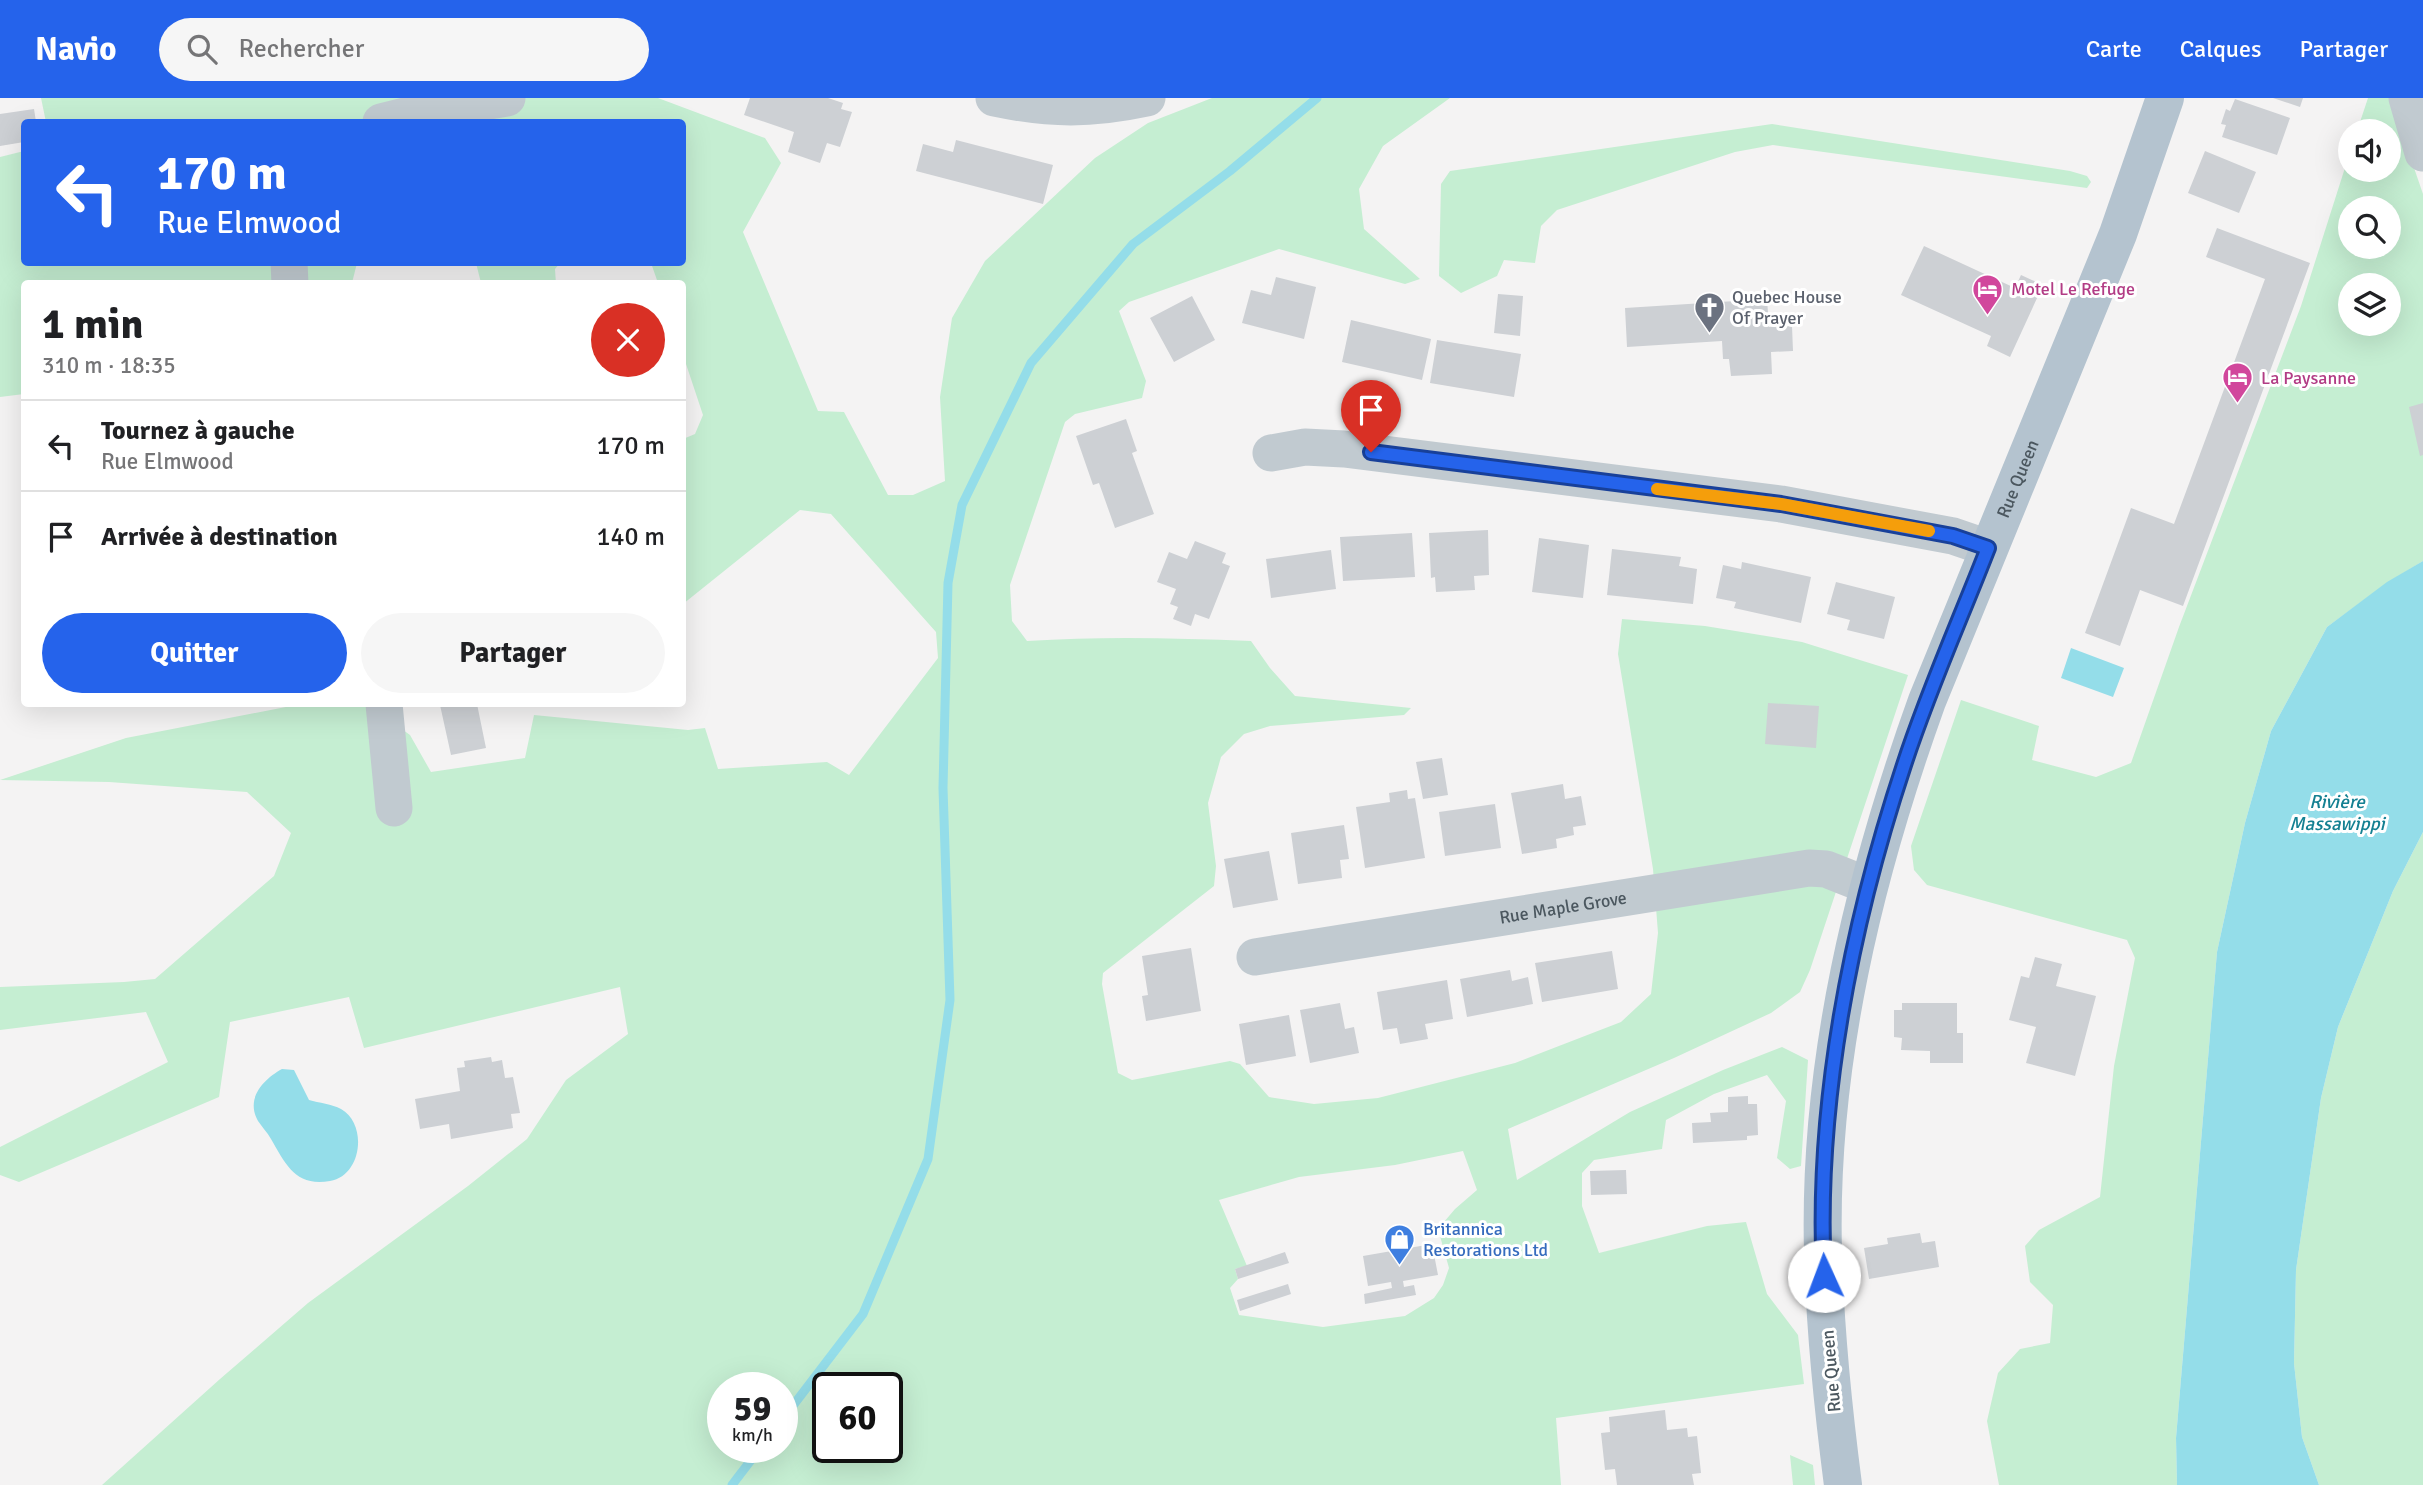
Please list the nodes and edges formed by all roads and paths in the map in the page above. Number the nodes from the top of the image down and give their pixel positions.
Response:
1 (507, 98) edge
2 (994, 98) edge
3 (2165, 98) edge
4 (2407, 98) edge
5 (1125, 100) edge
6 (393, 119) edge
7 (2423, 153) edge
8 (1271, 453) dead end
9 (1988, 548) junction
10 (384, 707) edge
11 (394, 807) dead end
12 (1868, 886) junction
13 (1255, 957) dead end
14 (1843, 1485) edge

1 - 6 street
2 - 5 street
3 - 9 main road, Rue Queen
4 - 7 street
8 - 9 street
9 - 12 main road, Rue Queen
10 - 11 street
12 - 13 street, Rue Maple Grove
12 - 14 main road, Rue Queen

